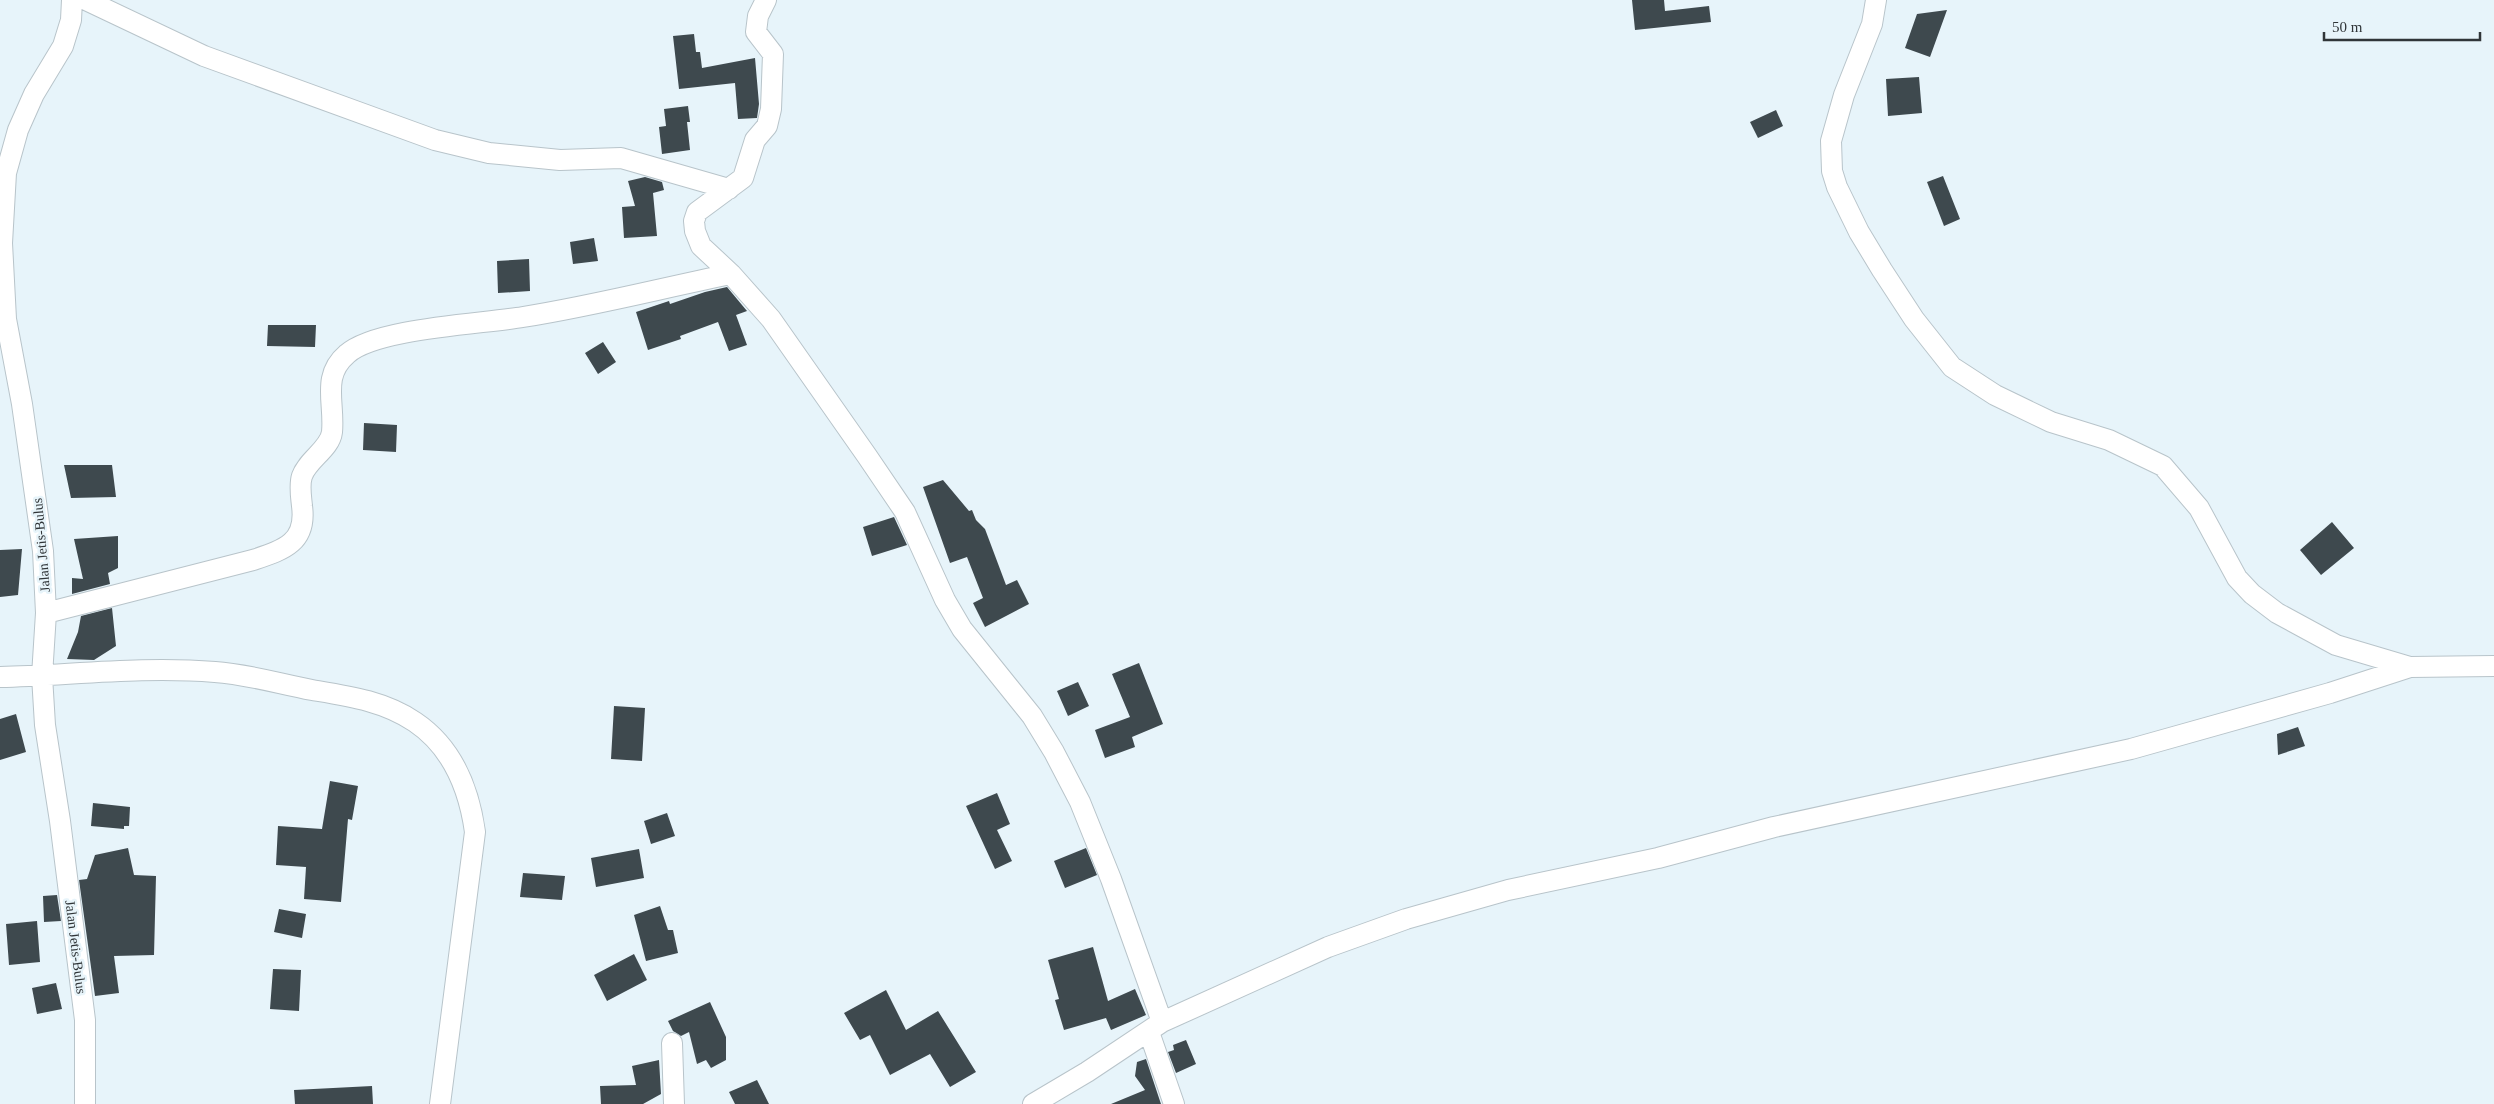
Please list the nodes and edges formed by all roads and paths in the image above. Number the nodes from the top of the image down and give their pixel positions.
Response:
1 (72, 0) edge
2 (86, 0) edge
3 (766, 0) edge
4 (1876, 0) edge
5 (729, 189) junction
6 (731, 274) junction
7 (46, 613) junction
8 (2410, 666) junction
9 (2494, 666) edge
10 (42, 676) junction
11 (0, 677) edge
12 (1155, 1027) junction
13 (672, 1043) dead end
14 (85, 1104) edge
15 (440, 1104) edge
16 (674, 1104) edge
17 (1033, 1104) edge
18 (1174, 1104) edge

1 - 7 street, Jalan Jetis-Bulus
2 - 5 street
3 - 5 street
4 - 8 street
5 - 6 street
6 - 7 street
6 - 12 street
7 - 10 street, Jalan Jetis-Bulus
8 - 9 street
8 - 12 street
10 - 11 street
10 - 14 street, Jalan Jetis-Bulus
10 - 15 street
12 - 17 street
12 - 18 street
13 - 16 street

